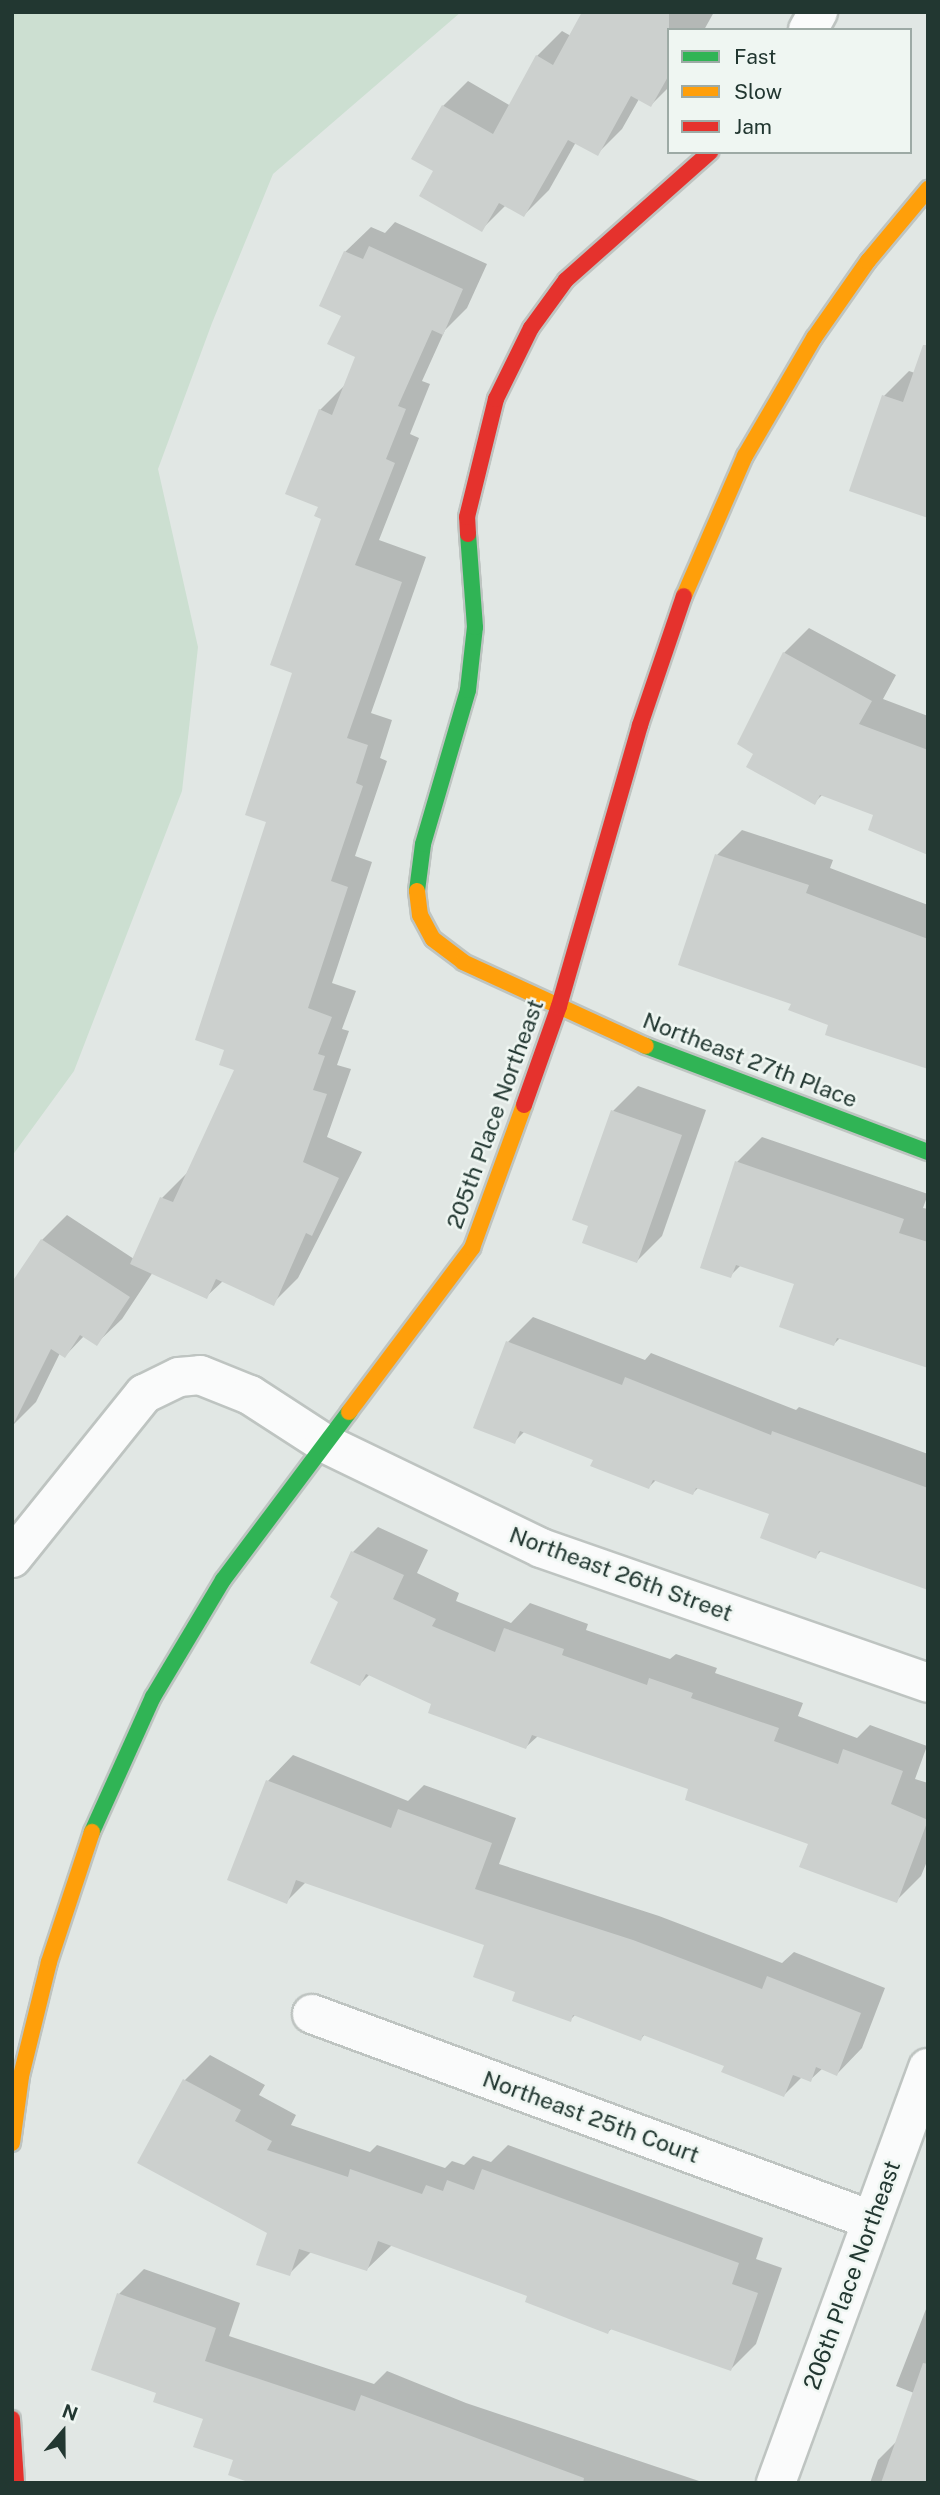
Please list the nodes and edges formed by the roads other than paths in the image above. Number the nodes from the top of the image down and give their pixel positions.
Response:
1 (818, 12) edge
2 (809, 28) edge
3 (708, 154) edge
4 (928, 188) edge
5 (559, 1006) junction
6 (928, 1152) edge
7 (324, 1443) junction
8 (12, 1558) edge
9 (928, 1683) edge
10 (312, 2014) dead end
11 (928, 2068) edge
12 (12, 2143) edge
13 (871, 2220) junction
14 (12, 2419) edge
15 (16, 2483) edge
16 (776, 2483) edge

1 - 2 street
3 - 5 street, Northeast 27th Place
4 - 5 street, 205th Place Northeast
5 - 6 street, Northeast 27th Place
5 - 7 street, 205th Place Northeast
7 - 8 street, Northeast 26th Street
7 - 9 street, Northeast 26th Street
7 - 12 street, 205th Place Northeast
10 - 13 street, Northeast 25th Court
11 - 13 street, 206th Place Northeast
13 - 16 street, 206th Place Northeast
14 - 15 street

